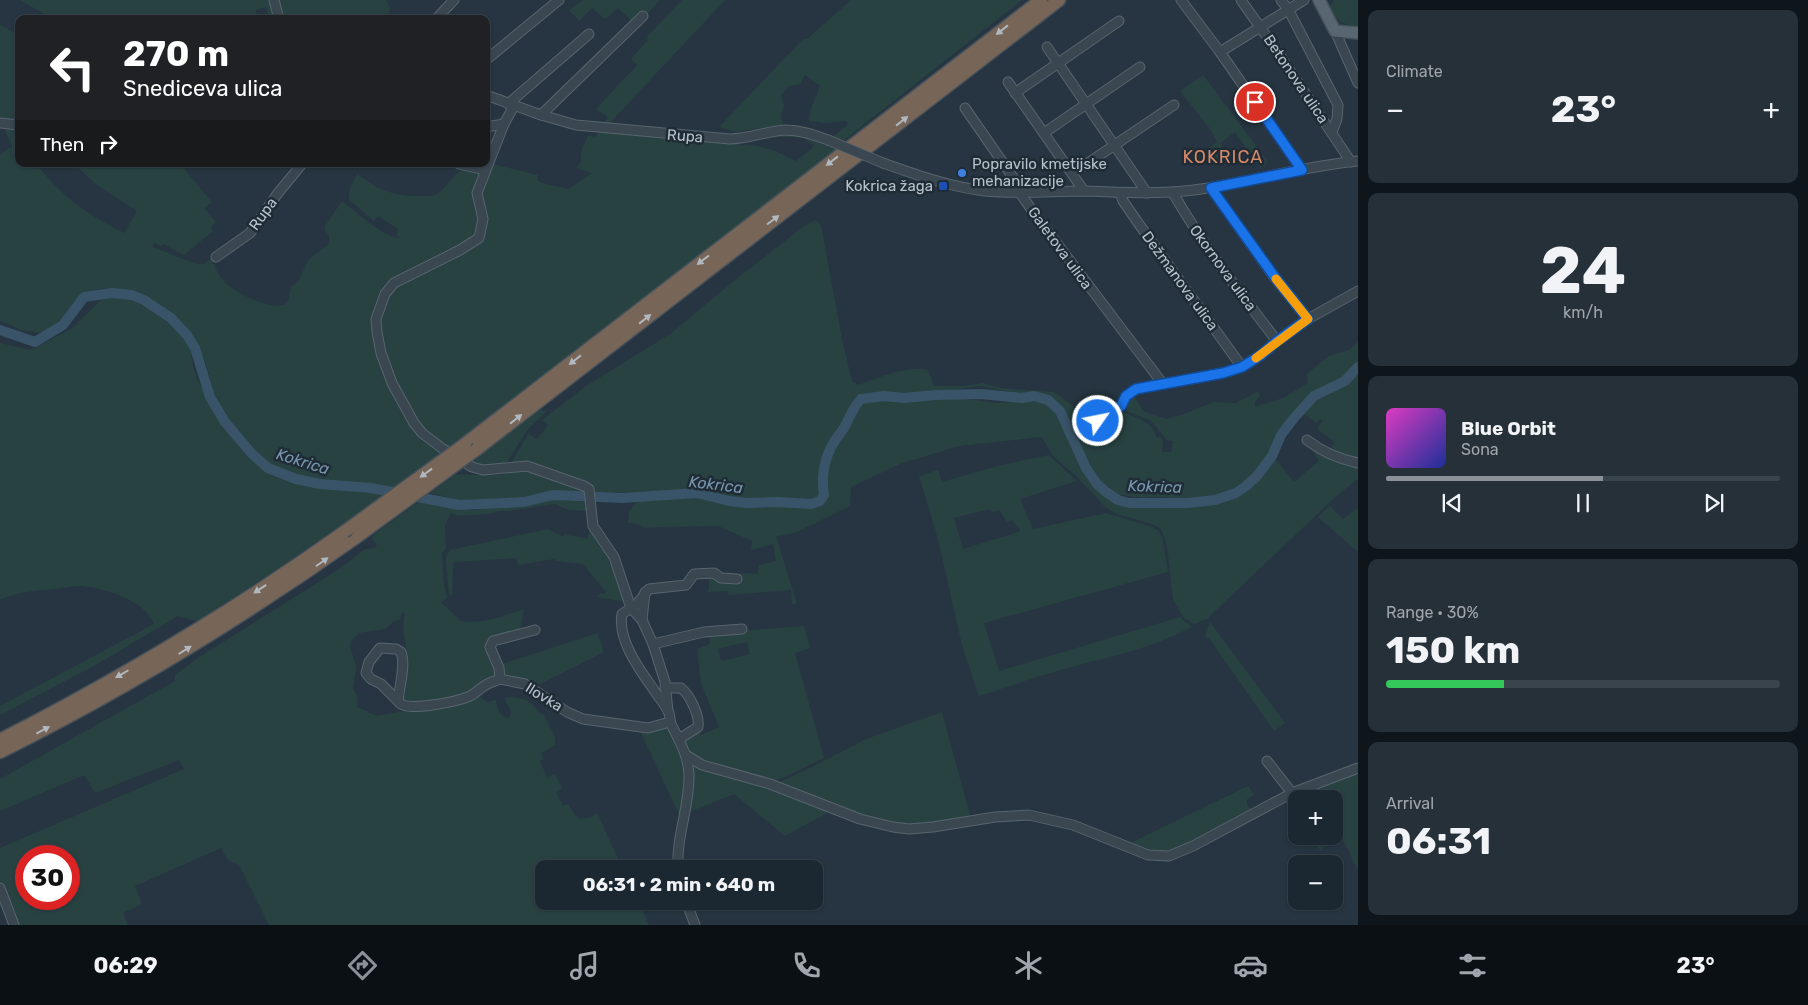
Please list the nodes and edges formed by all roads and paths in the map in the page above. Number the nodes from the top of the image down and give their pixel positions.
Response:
1 (274, 0) edge
2 (454, 0) edge
3 (559, 0) edge
4 (1041, 0) edge
5 (1059, 0) edge
6 (1180, 0) edge
7 (1241, 0) edge
8 (1281, 0) edge
9 (1304, 0) edge
10 (1319, 0) edge
11 (1288, 9) junction
12 (278, 15) edge
13 (440, 15) edge
14 (643, 16) dead end
15 (1119, 21) dead end
16 (1261, 27) junction
17 (1335, 31) junction
18 (588, 34) dead end
19 (1358, 34) edge
20 (1048, 47) dead end
21 (1220, 52) junction
22 (490, 57) edge
23 (1059, 63) junction
24 (1140, 68) dead end
25 (1008, 82) dead end
26 (1358, 82) edge
27 (1015, 93) junction
28 (490, 97) edge
29 (1087, 104) junction
30 (511, 105) junction
31 (1174, 105) dead end
32 (965, 108) dead end
33 (541, 115) junction
34 (0, 123) edge
35 (504, 124) junction
36 (15, 125) edge
37 (490, 127) edge
38 (1332, 132) junction
39 (1044, 133) junction
40 (1115, 145) junction
41 (490, 160) edge
42 (1355, 162) edge
43 (300, 167) edge
44 (473, 167) edge
45 (487, 167) edge
46 (1082, 168) dead end
47 (486, 170) junction
48 (1302, 170) junction
49 (1211, 188) junction
50 (1084, 191) junction
51 (1020, 192) junction
52 (1173, 192) junction
53 (1120, 193) junction
54 (1147, 193) junction
55 (216, 257) dead end
56 (1358, 291) edge
57 (1308, 319) junction
58 (1277, 341) junction
59 (1242, 367) junction
60 (1163, 384) junction
61 (1098, 421) dead end
62 (1307, 440) dead end
63 (1358, 463) edge
64 (737, 579) dead end
65 (646, 592) junction
66 (631, 608) junction
67 (642, 620) junction
68 (742, 629) dead end
69 (535, 630) dead end
70 (653, 644) junction
71 (500, 679) junction
72 (665, 688) junction
73 (399, 702) junction
74 (668, 711) junction
75 (670, 722) junction
76 (679, 739) junction
77 (0, 740) edge
78 (0, 752) edge
79 (686, 755) junction
80 (1267, 761) dead end
81 (1358, 768) edge
82 (1290, 790) edge
83 (1300, 790) edge
84 (1288, 795) edge
85 (678, 860) edge
86 (0, 888) edge
87 (689, 910) edge
88 (14, 925) edge
89 (694, 925) edge

1 - 12 street
2 - 13 street
3 - 22 street
4 -> 77 highway, bridge
78 -> 5 highway, bridge
6 - 21 street
7 - 16 street, Betonova ulica
8 - 11 street, Betonova ulica
9 - 11 street, Betonova ulica
10 - 17 main road
11 - 16 street, Betonova ulica
11 - 38 street, Betonova ulica
14 - 33 street
15 - 23 street
16 - 21 street, Betonova ulica
16 - 38 street, Betonova ulica
17 - 19 main road
17 - 26 street
18 - 30 street
20 - 23 street
21 - 48 street
23 - 27 street
23 - 29 street
24 - 29 street
25 - 27 street
27 - 39 street
28 - 30 street, Rupa
29 - 39 street
29 - 40 street
30 - 33 street, Rupa
30 - 35 street
31 - 40 street
32 - 51 street, Galetova ulica
33 - 51 street, Rupa, bridge
34 - 36 street
35 - 37 street
35 - 41 street
38 - 42 street, Betonova ulica
39 - 50 street
40 - 46 street
40 - 54 street
42 - 48 street, Rupa
43 - 55 street, Rupa
44 - 47 street
45 - 47 street
47 - 66 street
48 - 49 street, Rupa
49 - 52 street, Rupa
49 - 57 street
50 - 51 street, Rupa
50 - 53 street, Rupa
51 - 60 street, Galetova ulica
52 - 54 street, Rupa
52 - 58 street, Okornova ulica
53 - 54 street, Rupa
53 - 59 street, Dežmanova ulica
56 - 57 street
57 - 58 street
58 - 59 street
59 - 60 street
60 - 61 street
62 - 63 street
64 - 65 street
65 - 66 street
65 - 67 street
66 - 67 street
66 - 74 street
67 - 70 street
68 - 70 street
69 - 71 street
70 - 72 street
71 - 73 street
71 - 75 street, Ilovka
72 - 74 street
72 - 76 street
73 - 73 street
74 - 75 street
75 - 76 street
76 - 79 street
79 - 84 street
79 - 85 street
80 - 82 street
81 - 83 street
86 - 88 street
87 - 89 street

